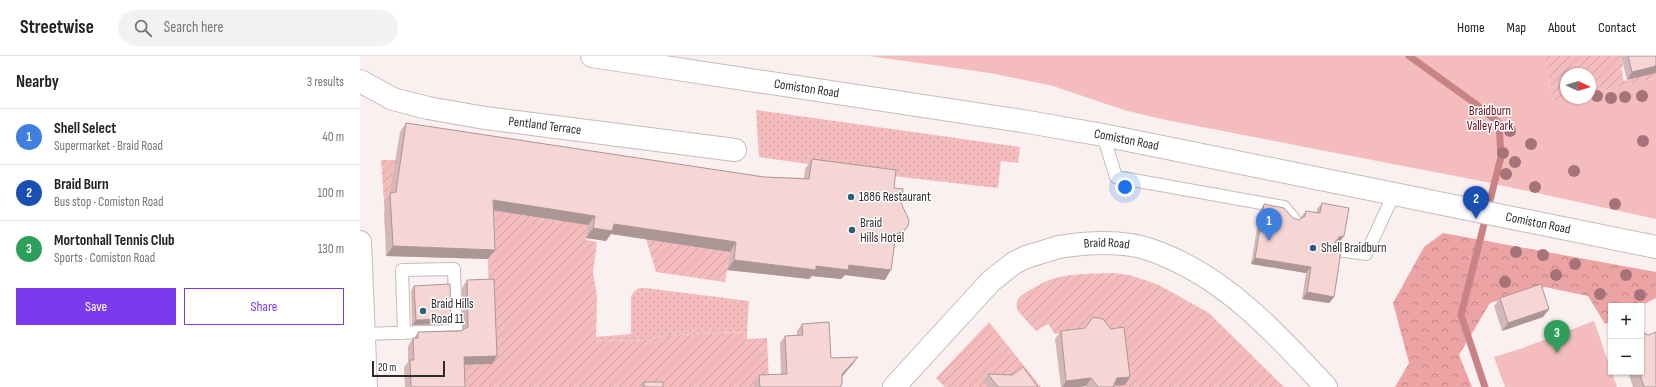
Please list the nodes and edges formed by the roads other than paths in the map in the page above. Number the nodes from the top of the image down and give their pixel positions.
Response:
1 (592, 56) edge
2 (360, 82) edge
3 (1103, 135) junction
4 (735, 150) dead end
5 (1394, 194) junction
6 (1294, 219) edge
7 (360, 242) edge
8 (1656, 247) edge
9 (1338, 250) edge
10 (404, 333) junction
11 (364, 334) junction
12 (366, 387) edge
13 (894, 387) edge
14 (1326, 387) edge

1 - 3 main road, Comiston Road
2 - 4 main road, Pentland Terrace
3 - 5 main road, Comiston Road
3 - 6 lane
5 - 8 main road, Comiston Road
5 - 9 lane
7 - 11 main road
10 - 10 lane
10 - 11 lane
11 - 12 main road
13 - 14 main road, Braid Road

